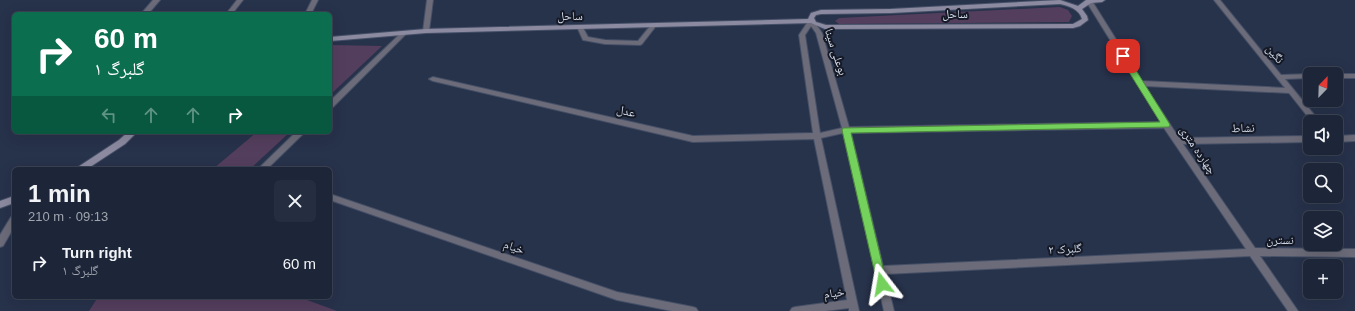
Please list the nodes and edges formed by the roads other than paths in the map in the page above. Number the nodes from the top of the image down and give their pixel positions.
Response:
1 (158, 0) edge
2 (240, 0) edge
3 (315, 0) edge
4 (430, 0) edge
5 (1102, 0) edge
6 (1217, 0) edge
7 (1089, 1) edge
8 (1078, 9) junction
9 (146, 12) edge
10 (231, 12) edge
11 (309, 12) edge
12 (811, 21) junction
13 (654, 26) junction
14 (580, 28) junction
15 (426, 31) junction
16 (404, 33) junction
17 (332, 39) edge
18 (1303, 76) edge
19 (1343, 76) edge
20 (1355, 76) edge
21 (1279, 77) junction
22 (433, 79) dead end
23 (1140, 82) junction
24 (1291, 91) junction
25 (332, 103) edge
26 (1310, 115) edge
27 (1166, 125) junction
28 (846, 130) junction
29 (131, 134) edge
30 (299, 134) edge
31 (817, 136) junction
32 (1355, 138) edge
33 (1303, 139) edge
34 (1343, 139) edge
35 (1177, 141) junction
36 (84, 167) edge
37 (264, 167) edge
38 (332, 198) edge
39 (12, 200) edge
40 (0, 205) edge
41 (12, 222) edge
42 (0, 243) edge
43 (1253, 252) junction
44 (1355, 253) edge
45 (879, 270) junction
46 (853, 307) edge
47 (693, 311) edge
48 (795, 311) edge
49 (889, 311) edge
50 (1293, 311) edge

1 - 9 street
2 - 10 street
3 - 11 street
4 - 15 street
5 - 7 street
6 - 21 street, نگین
7 - 8 street
7 - 23 street, چهارده متری
8 - 12 street, ساحل
8 - 12 street, ساحل
12 - 13 street, ساحل
12 - 28 street, بوعلی سینا
12 - 31 street, بوعلی سینا
13 - 14 street, ساحل
13 - 14 street
14 - 15 street, ساحل
15 - 16 street, ساحل
16 - 17 street, ساحل
16 - 25 street
18 - 21 street
19 - 20 street
21 - 24 street, نگین
22 - 31 street, عدل
23 - 24 street
23 - 27 street, چهارده متری
24 - 26 street, نگین
27 - 28 street, عدل
27 - 35 street, چهارده متری
28 - 31 street, عدل
28 - 45 street, بوعلی سینا
29 - 36 street
30 - 37 street
31 - 46 street, بوعلی سینا
32 - 34 street
33 - 35 street, نشاط
35 - 43 street, چهارده متری
38 - 47 street, خیام
39 - 40 street
41 - 42 street
43 - 44 street, نسترن
43 - 45 street, گلبرک ۲
43 - 50 street, چهارده متری
45 - 49 street, بوعلی سینا
46 - 48 street, خیام

